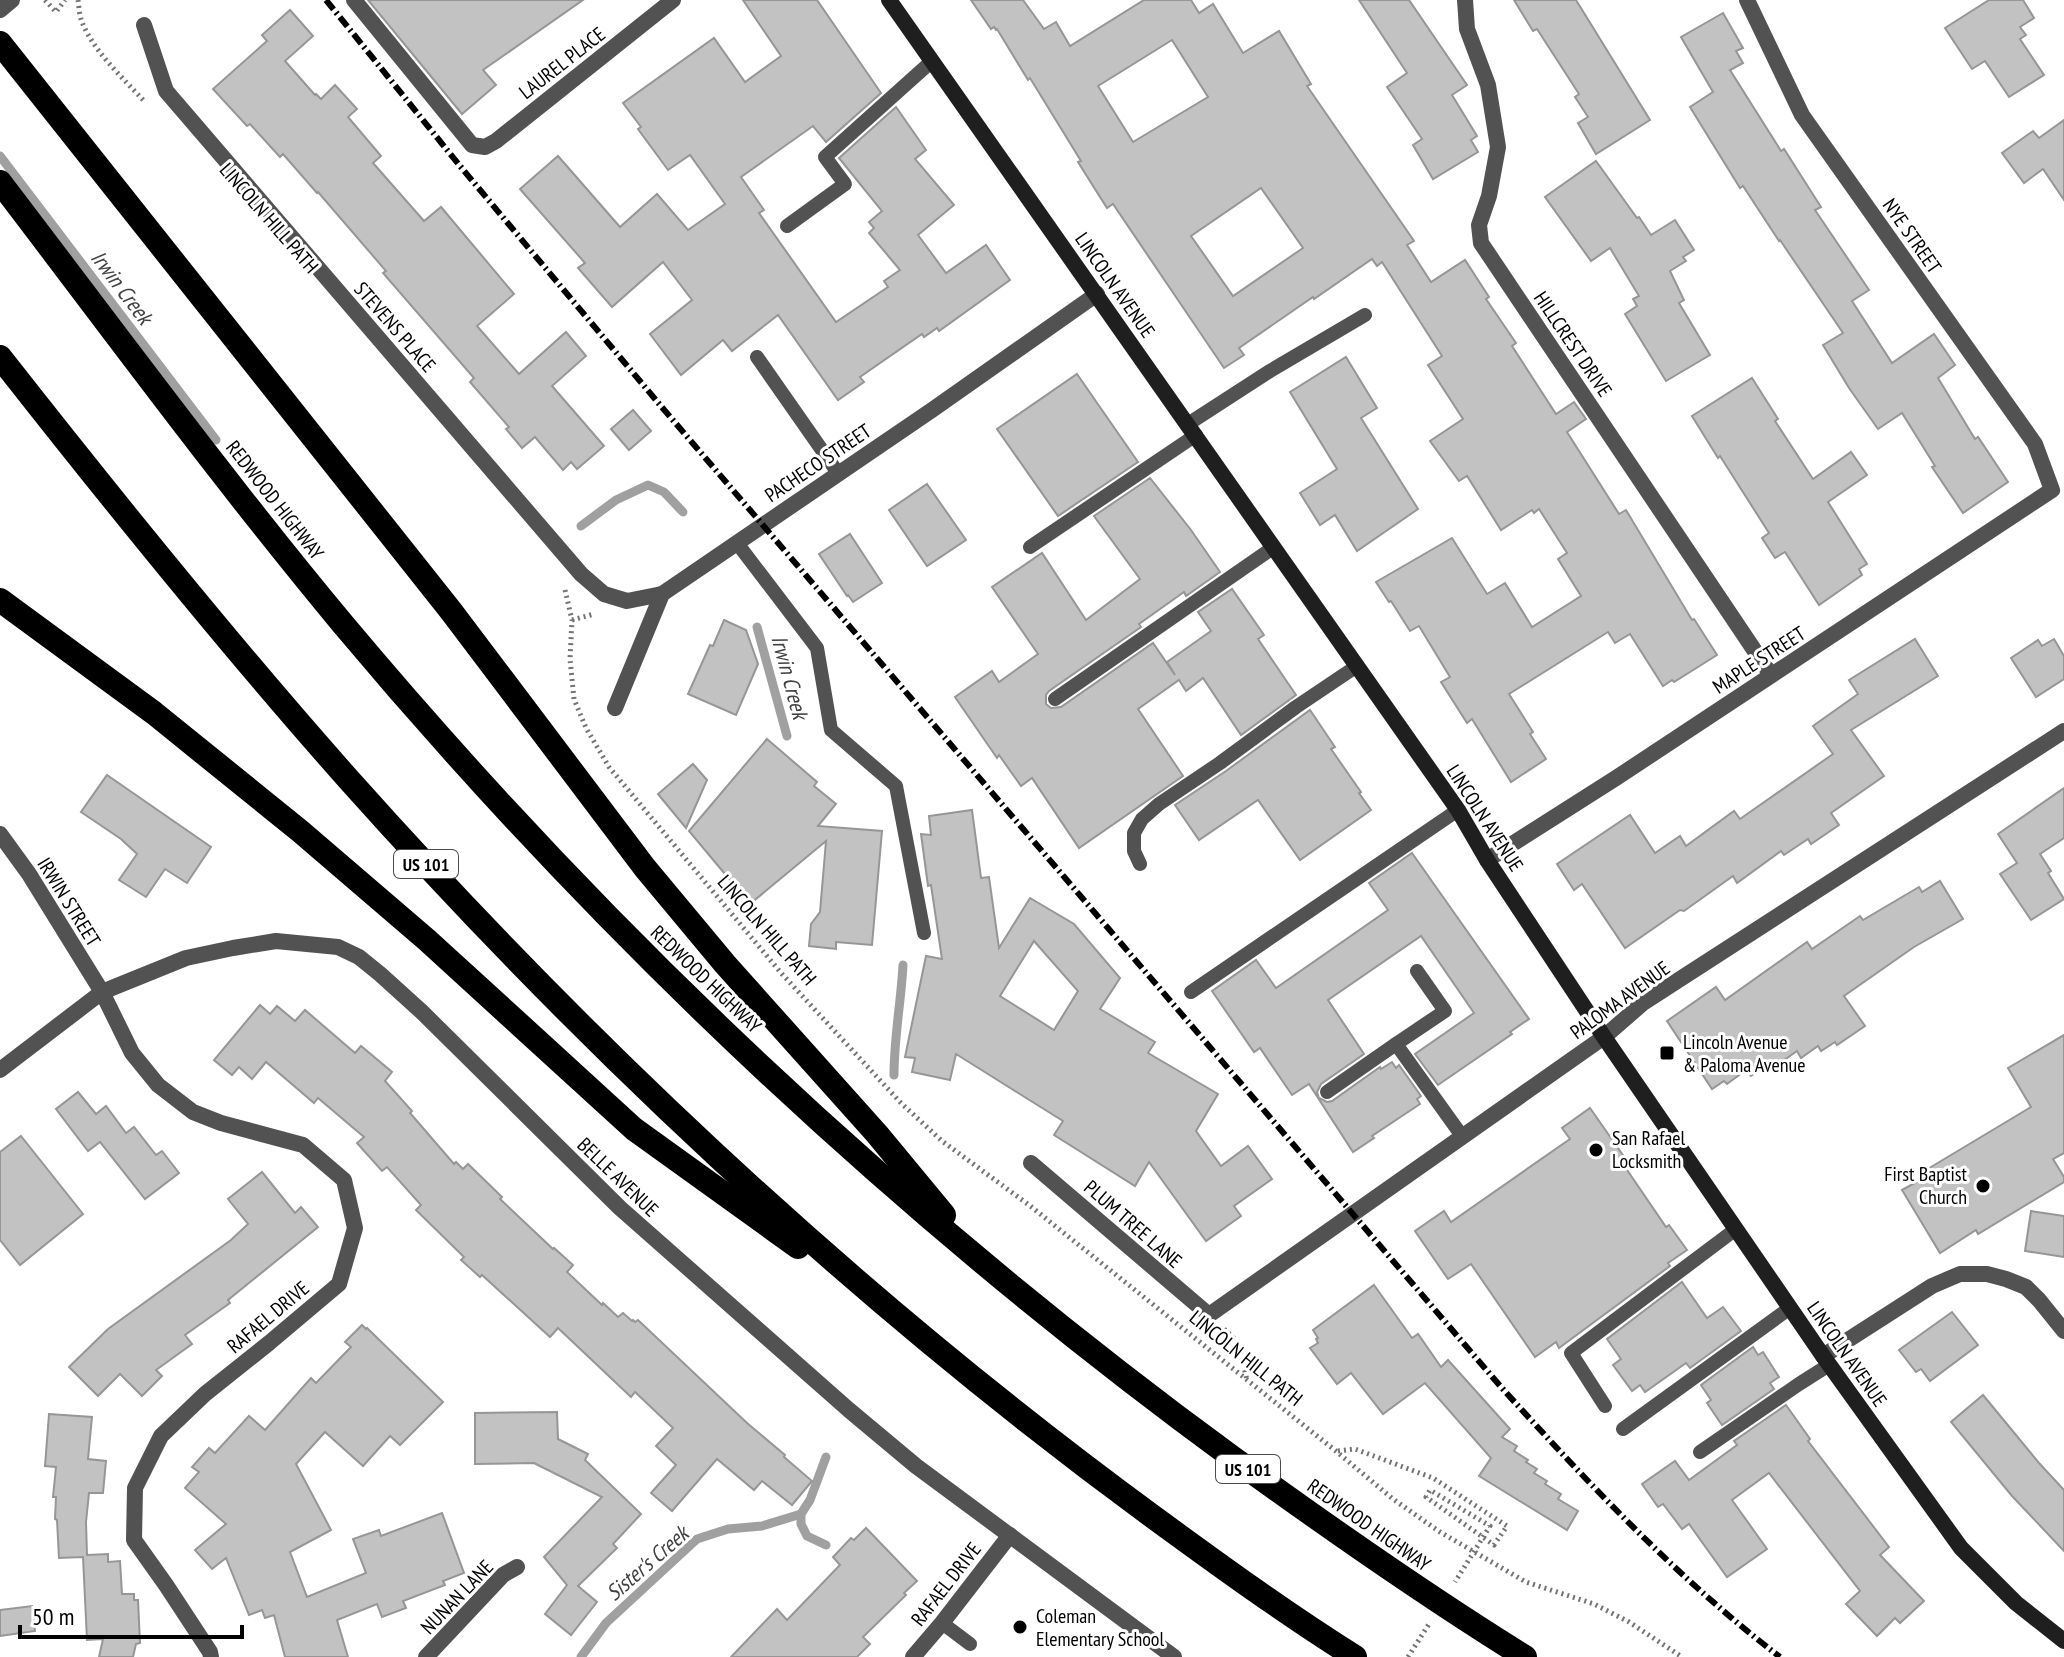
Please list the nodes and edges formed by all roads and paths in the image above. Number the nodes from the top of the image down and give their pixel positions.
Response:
1 (12, 0) edge
2 (45, 0) edge
3 (65, 0) edge
4 (78, 0) edge
5 (354, 0) edge
6 (673, 0) edge
7 (889, 0) edge
8 (1465, 0) edge
9 (1747, 0) edge
10 (0, 10) edge
11 (144, 25) dead end
12 (0, 43) edge
13 (932, 61) junction
14 (146, 102) dead end
15 (0, 182) edge
16 (787, 226) dead end
17 (1097, 294) junction
18 (1365, 315) dead end
19 (0, 357) edge
20 (757, 357) dead end
21 (1192, 430) junction
22 (838, 473) junction
23 (2052, 490) joint
24 (737, 543) junction
25 (1030, 547) dead end
26 (1274, 547) junction
27 (563, 584) dead end
28 (662, 594) junction
29 (0, 600) edge
30 (1357, 666) junction
31 (1771, 675) junction
32 (1055, 699) dead end
33 (615, 708) dead end
34 (2064, 731) edge
35 (1458, 810) junction
36 (0, 834) edge
37 (1487, 860) junction
38 (1140, 864) dead end
39 (924, 933) dead end
40 (1417, 971) dead end
41 (102, 992) junction
42 (1191, 992) dead end
43 (1604, 1037) junction
44 (1396, 1044) junction
45 (0, 1070) edge
46 (1327, 1092) dead end
47 (1462, 1136) junction
48 (1031, 1163) dead end
49 (1736, 1229) junction
50 (983, 1264) junction
51 (1790, 1308) junction
52 (1209, 1315) junction
53 (904, 1322) junction
54 (2063, 1328) edge
55 (1826, 1361) junction
56 (1247, 1380) junction
57 (1605, 1406) dead end
58 (1623, 1429) dead end
59 (1337, 1452) junction
60 (1700, 1452) dead end
61 (1490, 1526) dead end
62 (1010, 1535) junction
63 (517, 1567) dead end
64 (942, 1623) junction
65 (2064, 1641) edge
66 (970, 1644) dead end
67 (211, 1657) edge
68 (426, 1657) edge
69 (913, 1657) edge
70 (1174, 1657) edge
71 (1355, 1657) edge
72 (1525, 1657) edge
73 (1682, 1657) edge

1 - 10 street
2 - 3 path
4 - 14 path
5 - 6 street, LAUREL PLACE
7 - 13 main road, LINCOLN AVENUE
8 - 31 street, HILLCREST DRIVE
9 - 23 street, NYE STREET
11 - 28 street, STEVENS PLACE
12 - 50 highway
13 - 16 lane
13 - 17 main road, LINCOLN AVENUE
15 - 50 highway, REDWOOD HIGHWAY / US 101
17 - 21 main road, LINCOLN AVENUE
17 - 22 street, PACHECO STREET
18 - 21 lane
19 - 53 highway, US 101
20 - 22 lane
21 - 25 lane
21 - 26 main road, LINCOLN AVENUE
22 - 24 street, PACHECO STREET
23 - 31 street, MAPLE STREET
24 - 28 street, PACHECO STREET
24 - 39 lane
26 - 30 main road, LINCOLN AVENUE
26 - 32 lane
27 - 56 path, LINCOLN HILL PATH
28 - 33 street
29 - 53 highway
30 - 35 main road, LINCOLN AVENUE
30 - 38 lane
31 - 37 street, MAPLE STREET
34 - 43 street, PALOMA AVENUE
35 - 37 main road, LINCOLN AVENUE
35 - 42 lane
36 - 41 street, IRWIN STREET
37 - 43 main road, LINCOLN AVENUE
40 - 44 lane
41 - 45 street, BELLE AVENUE
41 - 62 street, BELLE AVENUE
41 - 67 street, RAFAEL DRIVE
43 - 47 street, PALOMA AVENUE
43 - 49 main road, LINCOLN AVENUE
44 - 46 lane
44 - 47 lane
47 - 52 street, PALOMA AVENUE
48 - 52 street, PLUM TREE LANE
49 - 51 main road, LINCOLN AVENUE
49 - 57 lane
50 - 72 highway, REDWOOD HIGHWAY / US 101
51 - 55 main road, LINCOLN AVENUE
51 - 58 lane
52 - 56 path
53 - 71 highway, US 101
54 - 55 street
55 - 60 lane
55 - 65 main road, LINCOLN AVENUE
56 - 59 path, LINCOLN HILL PATH
59 - 61 path
59 - 73 path, LINCOLN HILL PATH
62 - 64 street, RAFAEL DRIVE
62 - 70 street, BELLE AVENUE
63 - 68 street, NUNAN LANE
64 - 66 lane
64 - 69 street, RAFAEL DRIVE

